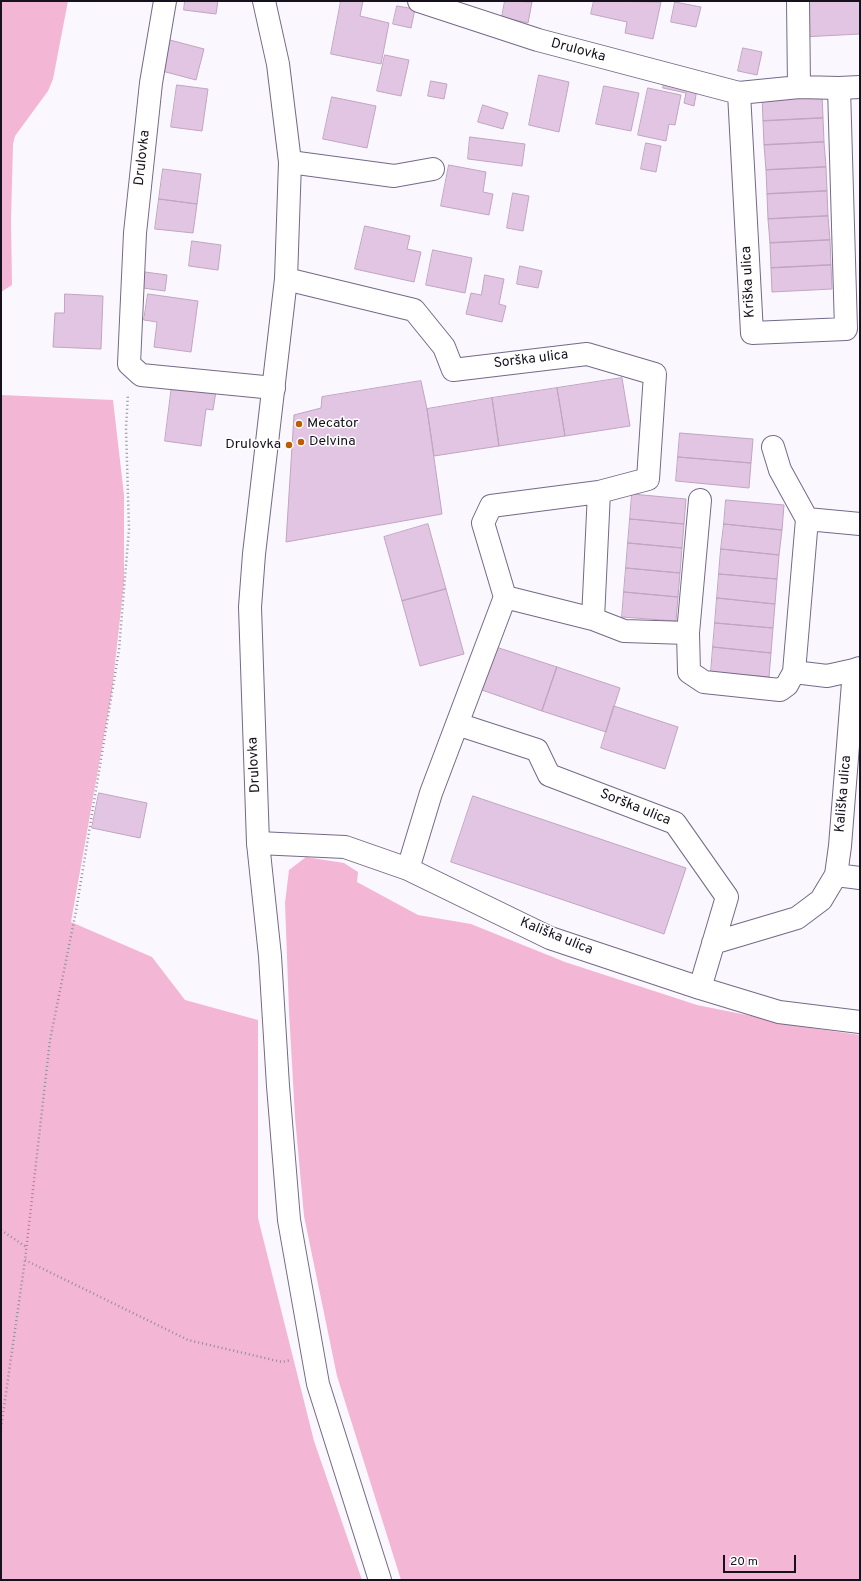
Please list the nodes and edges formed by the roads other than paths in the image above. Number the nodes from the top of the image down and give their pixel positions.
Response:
1 (165, 1) edge
2 (264, 1) edge
3 (419, 1) edge
4 (798, 1) edge
5 (850, 87) edge
6 (799, 88) junction
7 (739, 93) junction
8 (290, 162) junction
9 (433, 169) dead end
10 (851, 199) edge
11 (286, 279) junction
12 (274, 388) junction
13 (773, 447) dead end
14 (599, 492) junction
15 (700, 500) dead end
16 (807, 519) junction
17 (860, 524) edge
18 (505, 597) junction
19 (593, 619) junction
20 (688, 633) junction
21 (857, 669) edge
22 (794, 672) junction
23 (457, 724) junction
24 (258, 843) junction
25 (408, 870) junction
26 (836, 875) junction
27 (860, 878) edge
28 (713, 943) junction
29 (700, 988) junction
30 (860, 1022) edge
31 (380, 1580) edge

1 - 12 street, Drulovka
2 - 8 street, Drulovka
3 - 7 street, Drulovka
4 - 6 street
5 - 6 street, Kriška ulica
5 - 10 street, Kriška ulica
6 - 7 street, Kriška ulica
7 - 10 street, Kriška ulica
8 - 9 street
8 - 11 street, Drulovka
11 - 12 street, Drulovka
11 - 14 street, Sorška ulica
12 - 24 street, Drulovka
13 - 16 street
14 - 18 street, Sorška ulica
14 - 19 street
15 - 20 street
16 - 17 street
16 - 22 street
18 - 19 street
18 - 23 street
19 - 20 street
20 - 22 street
21 - 22 street
21 - 26 street, Kališka ulica
23 - 25 street
23 - 28 street, Sorška ulica
24 - 25 street, Kališka ulica
24 - 31 street, Drulovka
25 - 29 street, Kališka ulica
26 - 27 street
26 - 28 street
28 - 29 street, Sorška ulica
29 - 30 street, Kališka ulica

